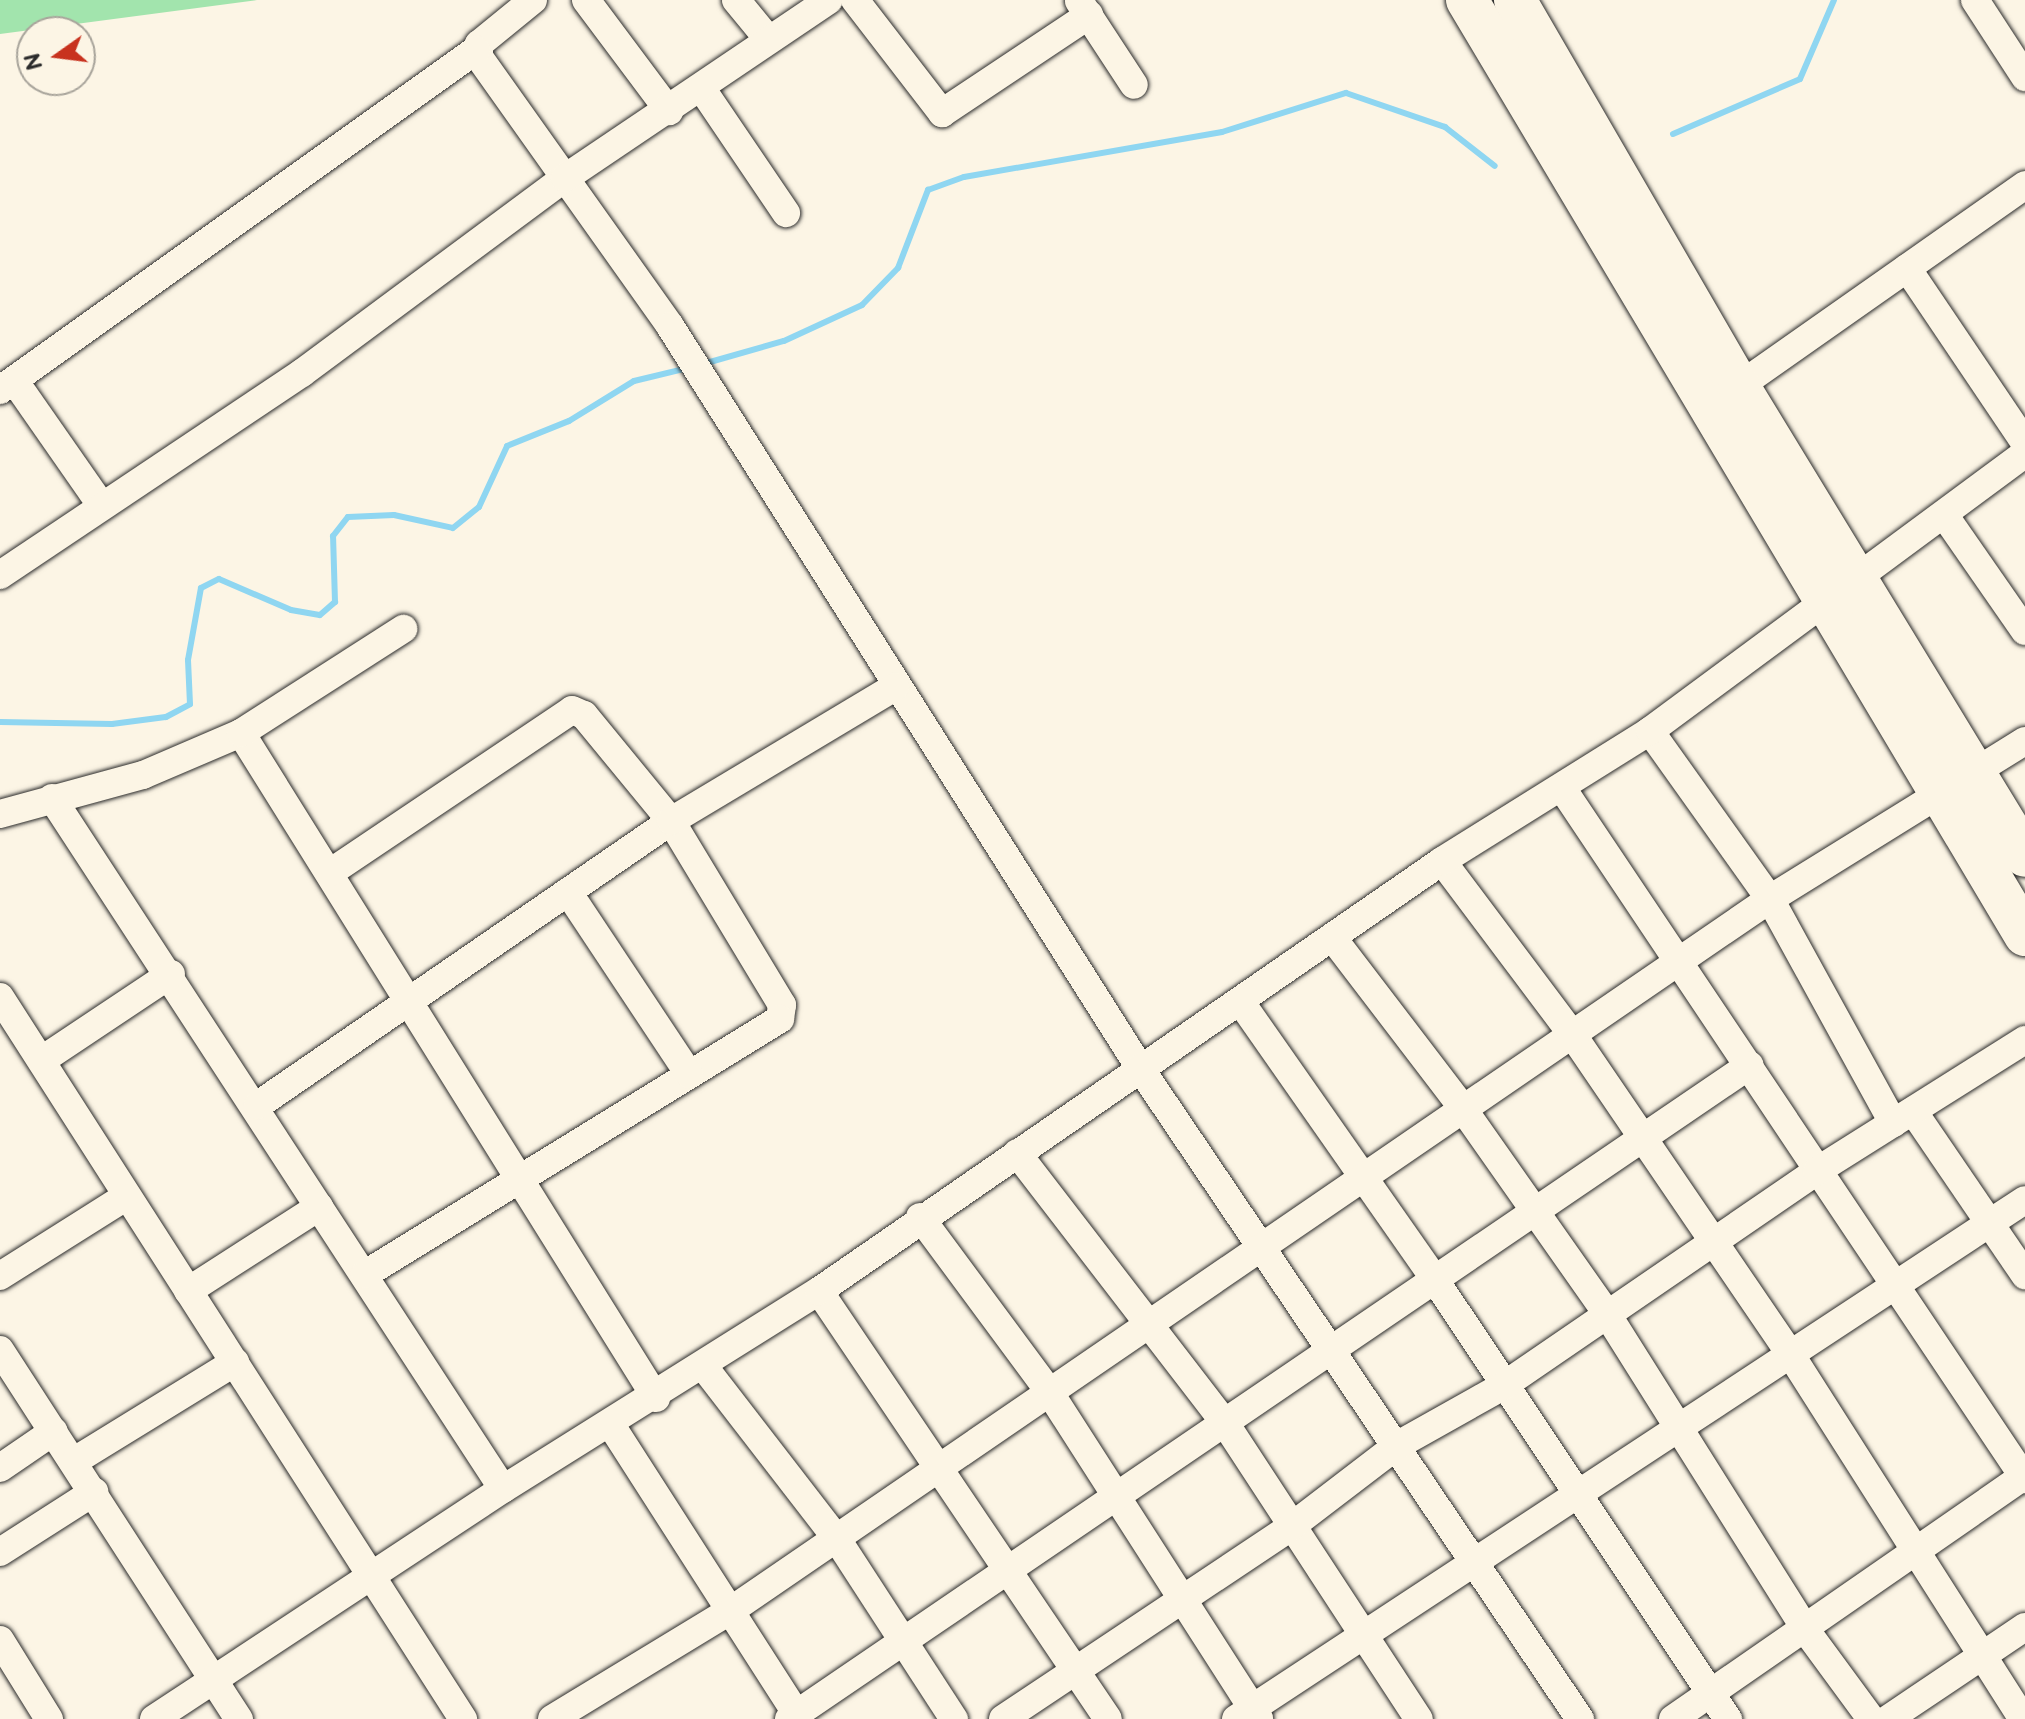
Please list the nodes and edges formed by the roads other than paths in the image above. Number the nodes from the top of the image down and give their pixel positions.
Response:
1 (533, 0) edge
2 (586, 0) edge
3 (736, 0) edge
4 (829, 0) edge
5 (855, 0) edge
6 (1467, 0) edge
7 (1515, 0) edge
8 (1975, 0) edge
9 (1084, 8) edge
10 (768, 39) junction
11 (476, 50) junction
12 (2025, 77) edge
13 (1134, 85) dead end
14 (702, 89) junction
15 (669, 111) junction
16 (565, 178) junction
17 (2025, 185) edge
18 (786, 213) dead end
19 (1907, 268) junction
20 (8, 386) edge
21 (1723, 397) junction
22 (2025, 443) edge
23 (2025, 454) edge
24 (101, 505) junction
25 (1945, 516) junction
26 (0, 575) edge
27 (1842, 591) junction
28 (403, 629) dead end
29 (2025, 631) edge
30 (895, 687) junction
31 (1650, 731) junction
32 (241, 733) junction
33 (2025, 741) edge
34 (1956, 781) junction
35 (1562, 788) junction
36 (52, 798) junction
37 (0, 814) edge
38 (671, 821) junction
39 (2025, 856) edge
40 (1442, 861) junction
41 (331, 872) junction
42 (568, 892) junction
43 (1770, 899) junction
44 (2025, 935) edge
45 (1332, 937) junction
46 (1679, 960) junction
47 (171, 974) junction
48 (0, 997) edge
49 (410, 998) junction
50 (1240, 1001) junction
51 (1572, 1034) junction
52 (2025, 1040) edge
53 (42, 1060) junction
54 (1750, 1065) junction
55 (1140, 1068) junction
56 (689, 1074) junction
57 (258, 1105) junction
58 (1461, 1106) junction
59 (1903, 1117) junction
60 (1642, 1144) junction
61 (1017, 1153) junction
62 (1817, 1171) junction
63 (1363, 1179) junction
64 (521, 1180) junction
65 (124, 1198) junction
66 (2025, 1200) edge
67 (319, 1207) junction
68 (1534, 1211) junction
69 (920, 1217) junction
70 (1989, 1221) junction
71 (1711, 1246) junction
72 (1265, 1248) junction
73 (365, 1274) junction
74 (2025, 1275) edge
75 (0, 1276) edge
76 (1435, 1280) junction
77 (1895, 1284) junction
78 (188, 1291) junction
79 (819, 1291) junction
80 (1607, 1314) junction
81 (1147, 1325) junction
82 (1333, 1347) junction
83 (0, 1350) edge
84 (1789, 1352) junction
85 (235, 1362) junction
86 (704, 1367) junction
87 (1503, 1386) junction
88 (1050, 1393) junction
89 (656, 1398) junction
90 (1225, 1423) junction
91 (611, 1425) junction
92 (1678, 1427) junction
93 (54, 1431) junction
94 (1398, 1445) junction
95 (76, 1460) junction
96 (940, 1466) junction
97 (0, 1468) edge
98 (2024, 1476) edge
99 (503, 1489) junction
100 (94, 1492) junction
101 (1578, 1493) junction
102 (1115, 1498) junction
103 (1292, 1526) junction
104 (837, 1539) junction
105 (0, 1552) edge
106 (1913, 1554) junction
107 (1474, 1558) junction
108 (1013, 1571) junction
109 (370, 1579) junction
110 (1185, 1600) junction
111 (733, 1609) junction
112 (2025, 1627) edge
113 (1805, 1629) junction
114 (1365, 1636) junction
115 (0, 1640) edge
116 (905, 1644) junction
117 (1984, 1657) junction
118 (1075, 1668) junction
119 (215, 1680) junction
120 (1711, 1695) junction
121 (1249, 1715) edge
122 (795, 1717) edge
123 (49, 1719) edge
124 (154, 1719) edge
125 (239, 1719) edge
126 (463, 1719) edge
127 (552, 1719) edge
128 (954, 1719) edge
129 (1003, 1719) edge
130 (1108, 1719) edge
131 (1419, 1719) edge
132 (1580, 1719) edge
133 (1673, 1719) edge
134 (1728, 1719) edge
135 (1871, 1719) edge
136 (1888, 1719) edge
137 (2023, 1719) edge

1 - 11 street
2 - 15 street
3 - 10 street
4 - 10 street
5 - 9 street
6 - 21 highway
7 - 21 highway
8 - 12 street
9 - 13 street
10 - 14 street
11 - 16 street
11 - 20 street
14 - 15 street
14 - 18 street
15 - 16 street
16 - 24 street
16 - 30 street
17 - 19 street
19 - 21 street
19 - 22 street
20 - 24 street
21 - 27 highway
23 - 25 street
24 - 26 street
25 - 27 street
25 - 29 street
27 - 31 street
27 - 34 highway
28 - 32 street
30 - 38 street
30 - 55 street
31 - 35 street
31 - 43 street
32 - 36 street
32 - 41 street
33 - 34 street
34 - 39 highway
34 - 43 street
34 - 44 highway
35 - 40 street
35 - 46 street
36 - 37 street
36 - 47 street
38 - 41 street
38 - 42 street
38 - 56 street
40 - 45 street
40 - 51 street
41 - 49 street
42 - 49 street
42 - 56 street
43 - 46 street
43 - 59 street
45 - 50 street
45 - 58 street
46 - 51 street
46 - 54 street
47 - 53 street
47 - 57 street
48 - 53 street
49 - 57 street
49 - 64 street
50 - 55 street
50 - 63 street
51 - 58 street
51 - 60 street
52 - 59 street
53 - 65 street
54 - 60 street
54 - 62 street
55 - 61 street
55 - 72 street
56 - 64 street
57 - 67 street
58 - 63 street
58 - 68 street
59 - 62 street
59 - 70 street
60 - 68 street
60 - 71 street
61 - 69 street
61 - 81 street
62 - 71 street
62 - 77 street
63 - 72 street
63 - 76 street
64 - 73 street
64 - 89 street
65 - 75 street
65 - 78 street
66 - 70 street
67 - 73 street
67 - 78 street
68 - 76 street
68 - 80 street
69 - 79 street
69 - 88 street
70 - 74 street
70 - 77 street
71 - 80 street
71 - 84 street
72 - 81 street
72 - 82 street
73 - 99 street
76 - 82 street
76 - 87 street
77 - 84 street
77 - 98 street
78 - 85 street
79 - 86 street
79 - 96 street
80 - 87 street
80 - 92 street
81 - 88 street
81 - 90 street
82 - 90 street
82 - 94 street
83 - 93 street
84 - 92 street
84 - 106 street
85 - 95 street
85 - 109 street
86 - 89 street
86 - 104 street
87 - 94 street
87 - 101 street
88 - 96 street
88 - 102 street
89 - 91 street
90 - 102 street
90 - 103 street
91 - 99 street
91 - 111 street
92 - 101 street
92 - 113 street
93 - 95 street
93 - 97 street
94 - 103 street
94 - 107 street
95 - 100 street
96 - 104 street
96 - 108 street
98 - 106 street
99 - 109 street
100 - 105 street
100 - 119 street
101 - 107 street
101 - 120 street
102 - 108 street
102 - 110 street
103 - 110 street
103 - 114 street
104 - 111 street
104 - 116 street
106 - 113 street
106 - 117 street
107 - 114 street
107 - 132 street
108 - 116 street
108 - 118 street
109 - 119 street
109 - 126 street
110 - 118 street
110 - 121 street
111 - 122 street
111 - 127 street
112 - 117 street
113 - 120 street
113 - 135 street
114 - 121 street
114 - 131 street
115 - 123 street
116 - 122 street
116 - 128 street
117 - 136 street
117 - 137 street
118 - 129 street
118 - 130 street
119 - 124 street
119 - 125 street
120 - 133 street
120 - 134 street

